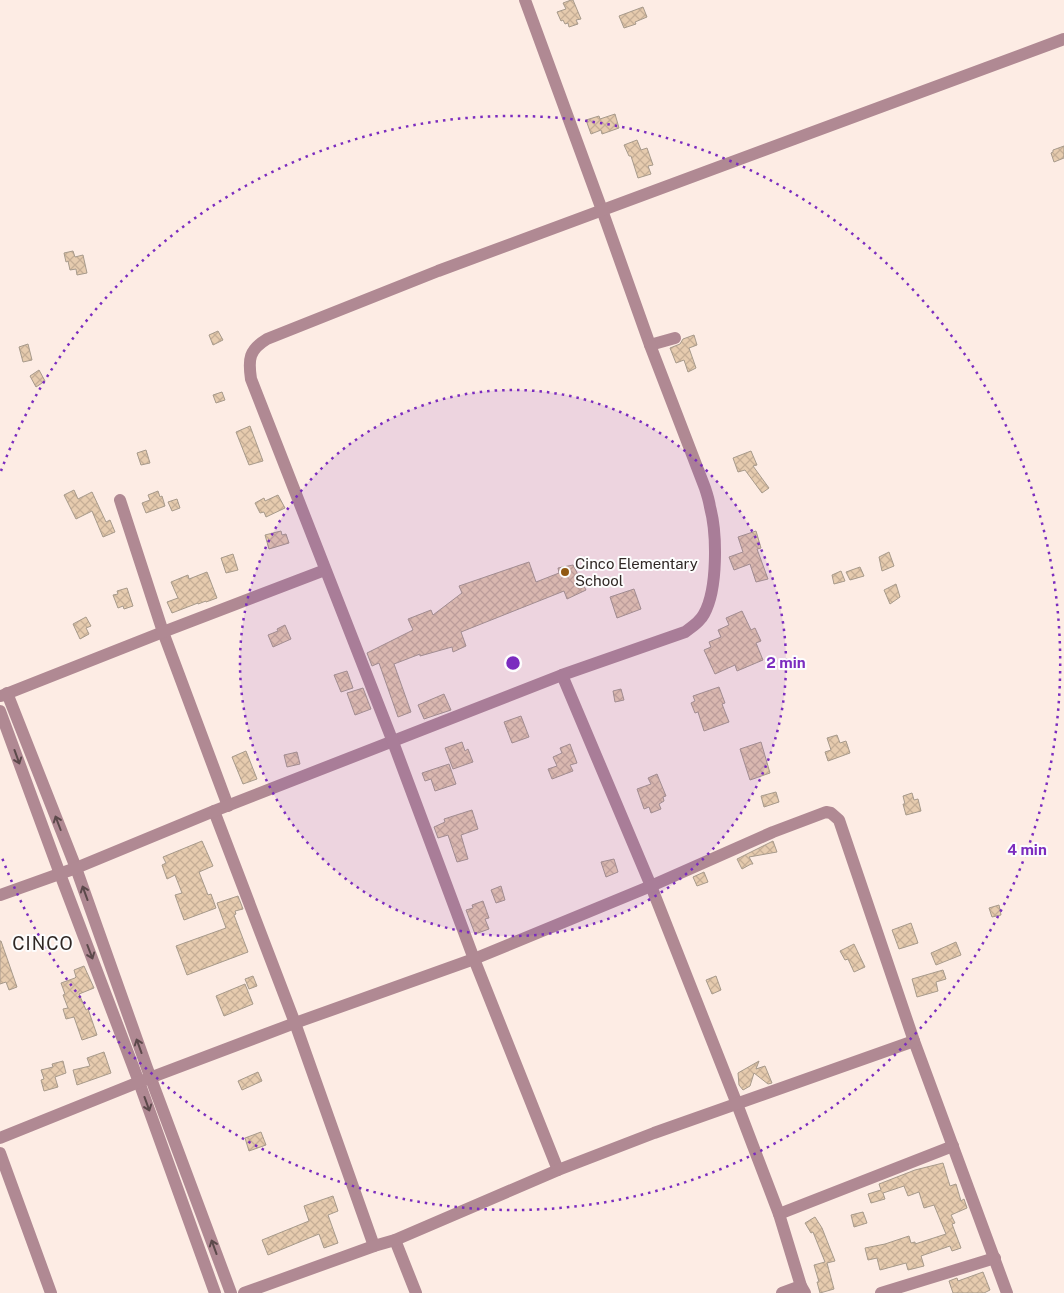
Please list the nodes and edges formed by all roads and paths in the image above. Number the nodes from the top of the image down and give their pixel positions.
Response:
1 (525, 0) edge
2 (1064, 39) edge
3 (602, 210) junction
4 (675, 338) dead end
5 (650, 345) junction
6 (120, 500) dead end
7 (325, 570) junction
8 (163, 632) junction
9 (562, 675) junction
10 (4, 695) edge
11 (0, 711) edge
12 (392, 742) junction
13 (228, 806) junction
14 (214, 811) junction
15 (76, 868) junction
16 (60, 874) junction
17 (651, 886) junction
18 (0, 895) edge
19 (474, 959) junction
20 (295, 1023) junction
21 (914, 1041) junction
22 (145, 1080) junction
23 (737, 1104) junction
24 (0, 1138) edge
25 (953, 1146) junction
26 (0, 1153) edge
27 (558, 1170) junction
28 (779, 1214) junction
29 (395, 1240) junction
30 (374, 1246) junction
31 (995, 1258) junction
32 (803, 1289) edge
33 (51, 1293) edge
34 (216, 1293) edge
35 (232, 1293) edge
36 (244, 1293) edge
37 (416, 1293) edge
38 (782, 1293) edge
39 (881, 1293) edge
40 (1007, 1293) edge

1 - 3 street
2 - 3 street
3 - 5 street
3 - 7 street
4 - 5 street
5 - 9 street
6 - 8 street
7 - 8 street
7 - 12 street
8 - 10 street
8 - 13 street
9 - 12 street
9 - 17 street
15 -> 10 street
11 -> 16 street
12 - 13 street
12 - 19 street
13 - 14 street
14 - 15 street
14 - 20 street
15 - 16 street
22 -> 15 street
16 - 18 street
16 -> 22 street
17 - 19 street
17 - 21 street
17 - 23 street
19 - 20 street
19 - 27 street
20 - 22 street
20 - 30 street
21 - 23 street
21 - 25 street
22 - 24 street
22 -> 34 street
35 -> 22 street
23 - 27 street
23 - 28 street
25 - 28 street
25 - 31 street
26 - 33 street
27 - 29 street
28 - 32 street
29 - 30 street
29 - 37 street
30 - 36 street
31 - 39 street
31 - 40 street
32 - 38 street

